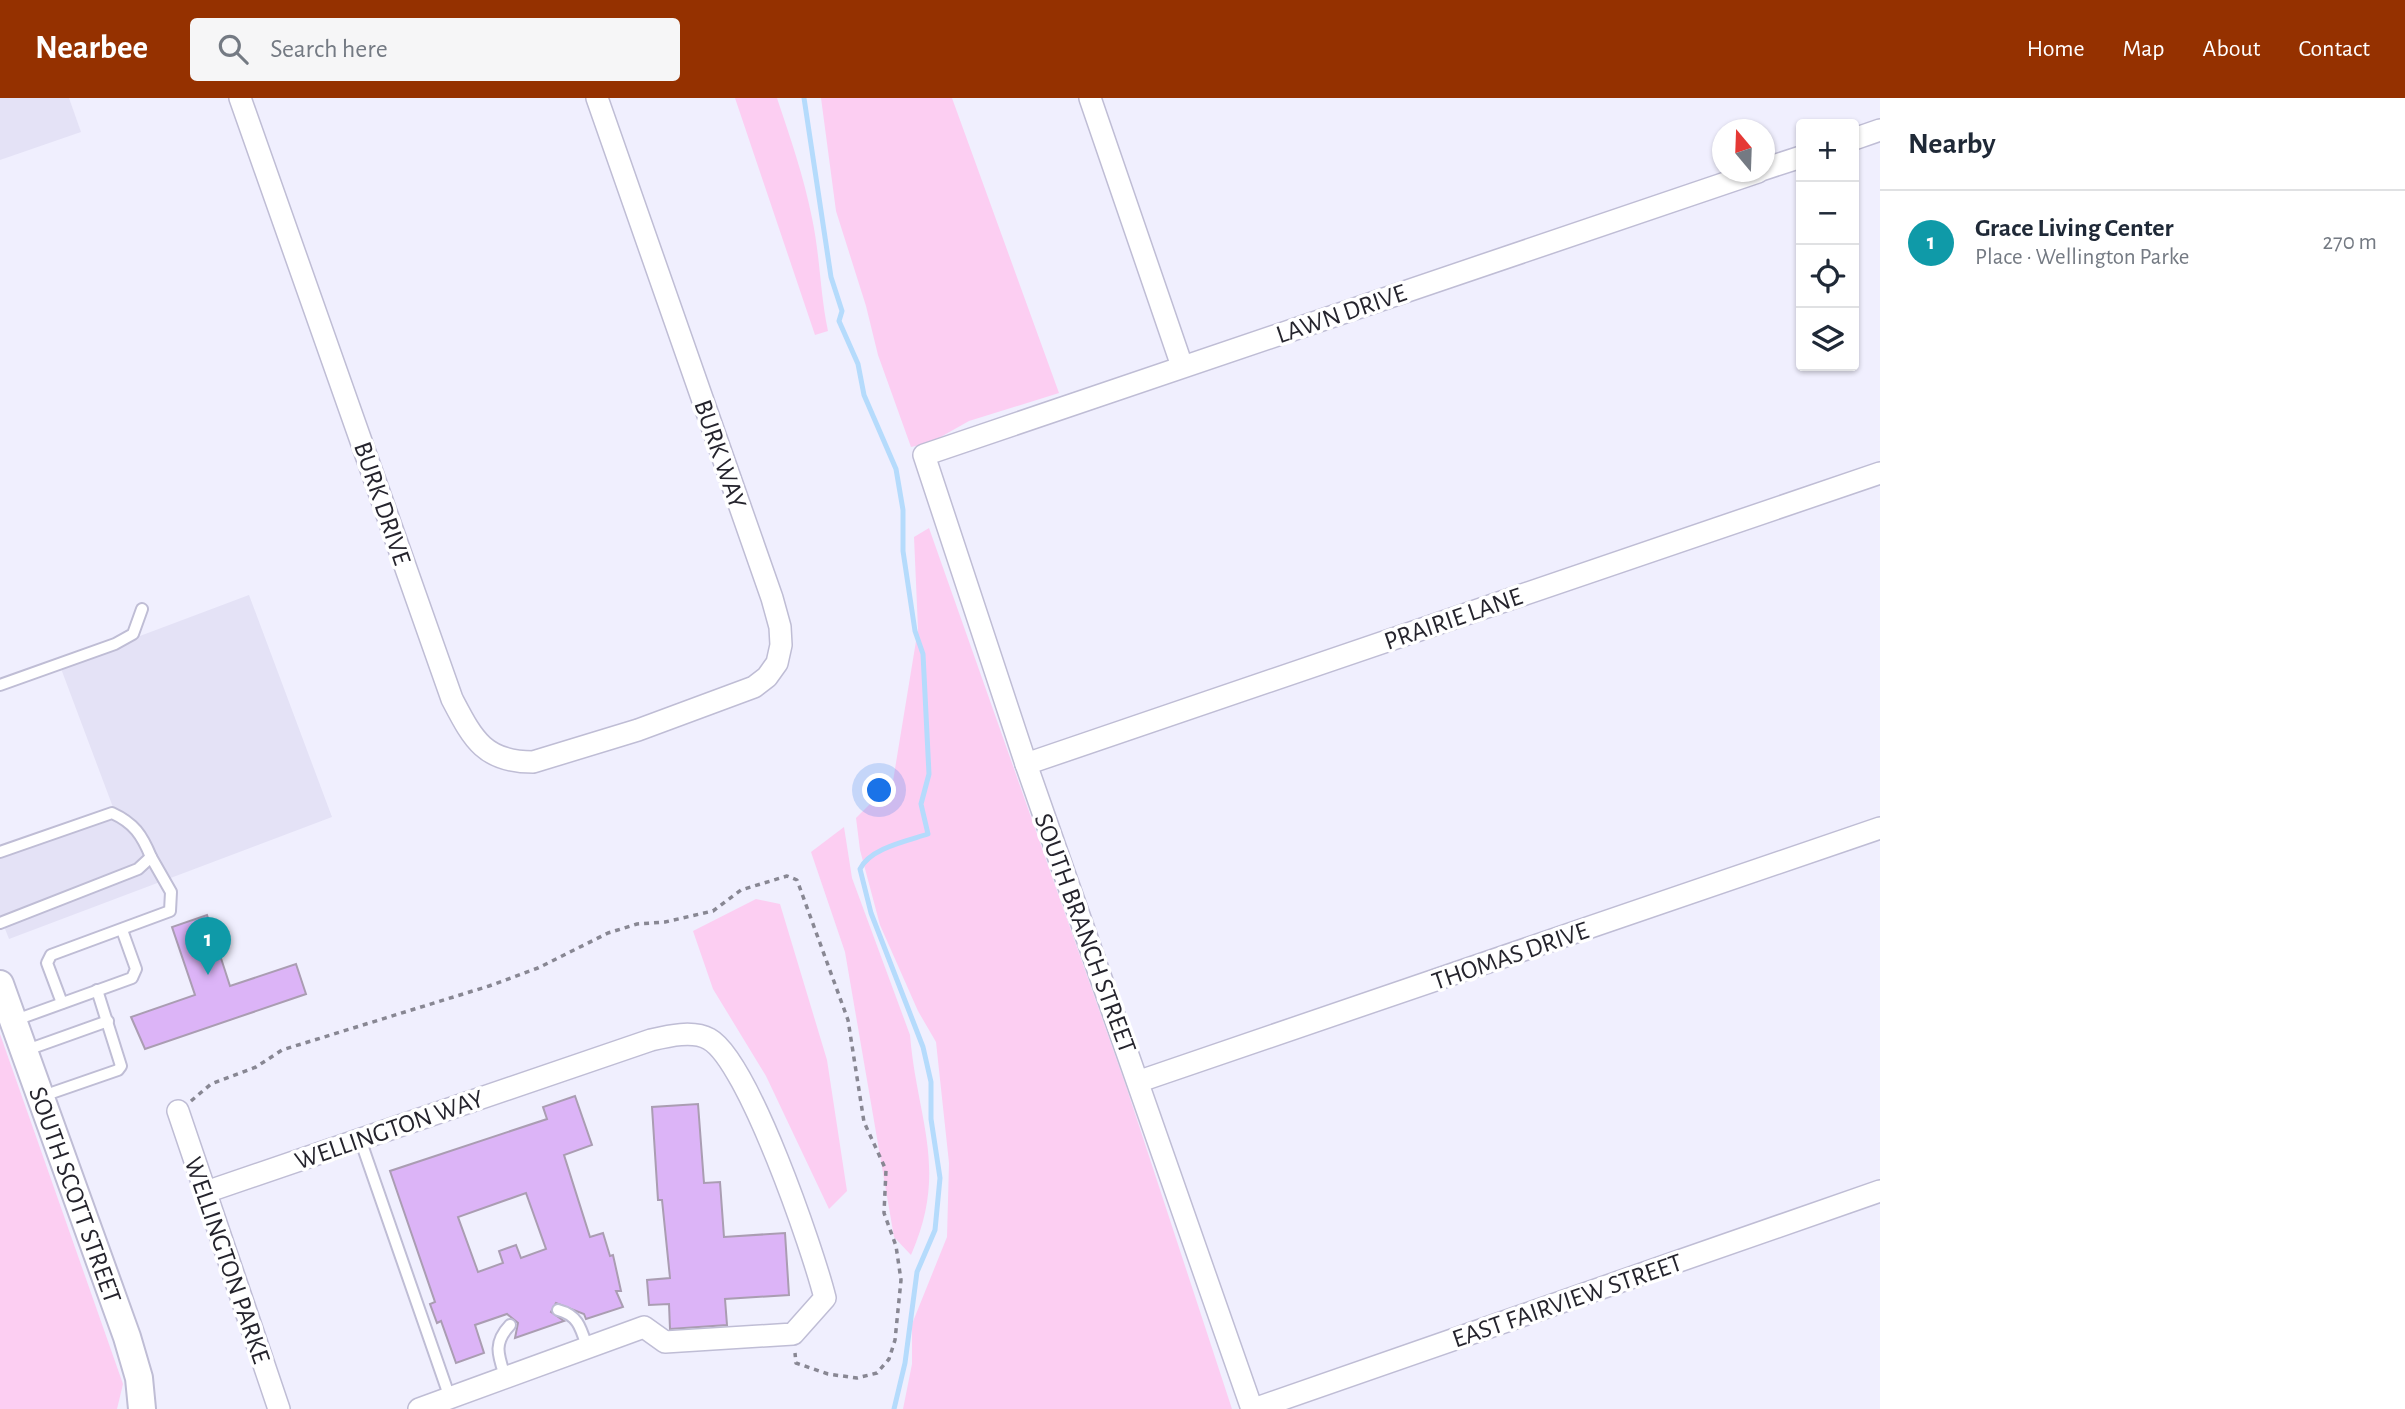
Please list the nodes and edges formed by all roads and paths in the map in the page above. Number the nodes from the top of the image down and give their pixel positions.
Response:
1 (240, 98) edge
2 (597, 98) edge
3 (1090, 98) edge
4 (1880, 130) edge
5 (1859, 137) edge
6 (1796, 159) edge
7 (1775, 166) edge
8 (1728, 182) edge
9 (1182, 366) junction
10 (924, 455) joint
11 (1880, 473) edge
12 (142, 609) dead end
13 (0, 685) edge
14 (638, 730) joint
15 (1026, 764) junction
16 (1880, 828) edge
17 (0, 852) edge
18 (151, 857) junction
19 (0, 923) edge
20 (122, 930) junction
21 (0, 984) edge
22 (97, 990) junction
23 (62, 1003) junction
24 (13, 1021) junction
25 (107, 1021) junction
26 (24, 1051) junction
27 (1140, 1081) junction
28 (40, 1097) junction
29 (178, 1111) joint
30 (360, 1139) junction
31 (1880, 1191) edge
32 (206, 1192) junction
33 (558, 1310) dead end
34 (510, 1325) dead end
35 (793, 1334) junction
36 (587, 1347) junction
37 (505, 1376) junction
38 (450, 1398) junction
39 (142, 1409) edge
40 (279, 1409) edge
41 (419, 1409) edge
42 (1253, 1409) edge

1 - 14 street, BURK DRIVE
2 - 14 street, BURK WAY
3 - 9 street
4 - 5 street
6 - 7 street
8 - 9 street, LAWN DRIVE
9 - 10 street, LAWN DRIVE
10 - 15 street, SOUTH BRANCH STREET
11 - 15 street, PRAIRIE LANE
12 - 13 lane
15 - 27 street, SOUTH BRANCH STREET
16 - 27 street, THOMAS DRIVE
17 - 18 lane
18 - 19 lane
18 - 20 lane
20 - 22 lane
20 - 23 lane
21 - 24 street, SOUTH SCOTT STREET
22 - 23 lane
22 - 25 lane
23 - 24 lane
24 - 26 street, SOUTH SCOTT STREET
25 - 26 lane
25 - 28 lane
26 - 28 street, SOUTH SCOTT STREET
27 - 42 street, SOUTH BRANCH STREET
28 - 39 street, SOUTH SCOTT STREET
29 - 32 street, WELLINGTON PARKE
29 - 35 path
30 - 32 street, WELLINGTON WAY
30 - 35 street, WELLINGTON WAY
30 - 38 lane
31 - 42 street, EAST FAIRVIEW STREET
32 - 40 street, WELLINGTON PARKE
33 - 36 lane
34 - 37 lane
35 - 36 street
36 - 37 street
37 - 38 street
38 - 41 street

